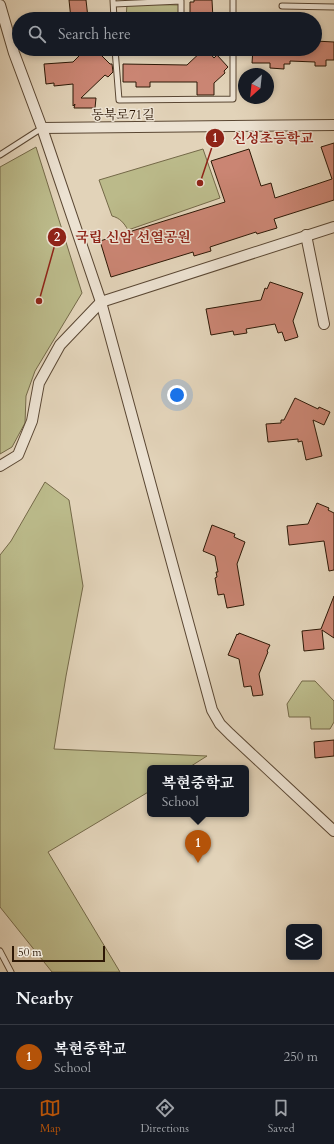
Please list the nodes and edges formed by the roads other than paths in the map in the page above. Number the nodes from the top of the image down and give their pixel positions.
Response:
1 (233, 0) edge
2 (113, 2) edge
3 (0, 4) edge
4 (282, 6) dead end
5 (334, 7) edge
6 (114, 12) edge
7 (181, 12) edge
8 (233, 12) edge
9 (12, 48) edge
10 (15, 56) edge
11 (116, 56) edge
12 (233, 56) edge
13 (334, 125) edge
14 (42, 128) junction
15 (0, 155) edge
16 (334, 227) edge
17 (306, 235) junction
18 (101, 302) junction
19 (324, 324) dead end
20 (0, 466) edge
21 (334, 830) edge
22 (0, 952) edge
23 (11, 972) edge

1 - 8 lane
2 - 6 lane
2 - 7 lane
3 - 9 street
4 - 5 lane
10 - 14 street
11 - 12 lane
13 - 14 street, 동북로71길
14 - 15 lane
14 - 18 street
16 - 17 street
17 - 18 street
17 - 19 street
18 - 20 street
18 - 21 street
22 - 23 lane

